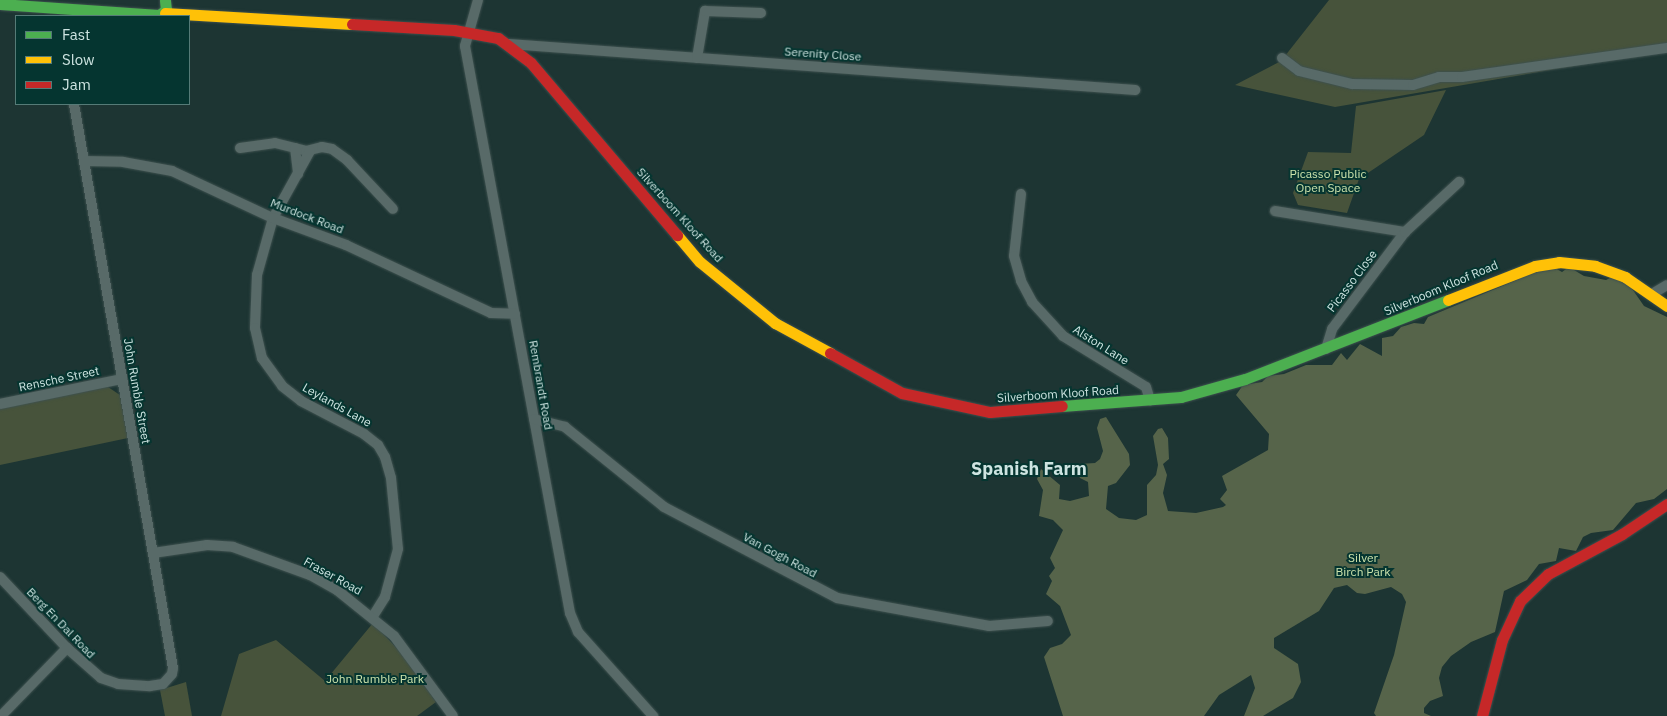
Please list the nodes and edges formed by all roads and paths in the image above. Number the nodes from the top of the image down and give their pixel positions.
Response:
1 (478, 0) edge
2 (0, 4) edge
3 (166, 5) edge
4 (57, 12) edge
5 (761, 13) dead end
6 (469, 32) junction
7 (508, 44) junction
8 (1667, 48) edge
9 (697, 58) junction
10 (1282, 58) dead end
11 (1135, 90) dead end
12 (74, 105) edge
13 (240, 148) dead end
14 (295, 148) junction
15 (310, 151) junction
16 (84, 160) junction
17 (298, 174) junction
18 (1459, 182) dead end
19 (1021, 194) dead end
20 (393, 209) dead end
21 (1275, 211) dead end
22 (273, 218) junction
23 (1405, 232) junction
24 (1667, 285) edge
25 (1652, 294) junction
26 (1667, 306) edge
27 (515, 314) junction
28 (1326, 349) junction
29 (122, 379) junction
30 (1150, 400) junction
31 (0, 404) edge
32 (534, 418) junction
33 (1667, 504) edge
34 (153, 553) junction
35 (0, 577) edge
36 (373, 616) junction
37 (1048, 621) dead end
38 (67, 648) junction
39 (166, 681) joint
40 (1, 716) edge
41 (453, 716) edge
42 (653, 716) edge
43 (1482, 716) edge

1 - 6 street, Rembrandt Road
2 - 4 street
3 - 4 street
3 - 6 street, Silverboom Kloof Road
5 - 9 street
6 - 7 street, Silverboom Kloof Road
6 - 27 street, Rembrandt Road
7 - 9 street, Serenity Close
7 - 30 street, Silverboom Kloof Road
8 - 10 street
9 - 11 street, Serenity Close
12 - 16 street, John Rumble Street
13 - 14 street
14 - 15 street
14 - 17 street
15 - 17 street, Leylands Lane
15 - 20 street
16 - 22 street, Murdock Road
16 - 29 street, John Rumble Street
17 - 22 street, Leylands Lane
18 - 23 street, Picasso Close
19 - 30 street, Alston Lane
21 - 23 street
22 - 27 street, Murdock Road
22 - 36 street, Leylands Lane
23 - 28 street, Picasso Close
24 - 25 street
25 - 26 street, Silverboom Kloof Road
25 - 28 street, Silverboom Kloof Road
27 - 32 street, Rembrandt Road
28 - 30 street, Silverboom Kloof Road
29 - 31 street, Rensche Street
29 - 34 street, John Rumble Street
32 - 37 street, Van Gogh Road
32 - 42 street, Rembrandt Road
33 - 43 street
34 - 36 street, Fraser Road
34 - 39 street, John Rumble Street
35 - 38 street, Berg En Dal Road
36 - 41 street, Fraser Road
38 - 39 street, Berg En Dal Road
38 - 40 street

